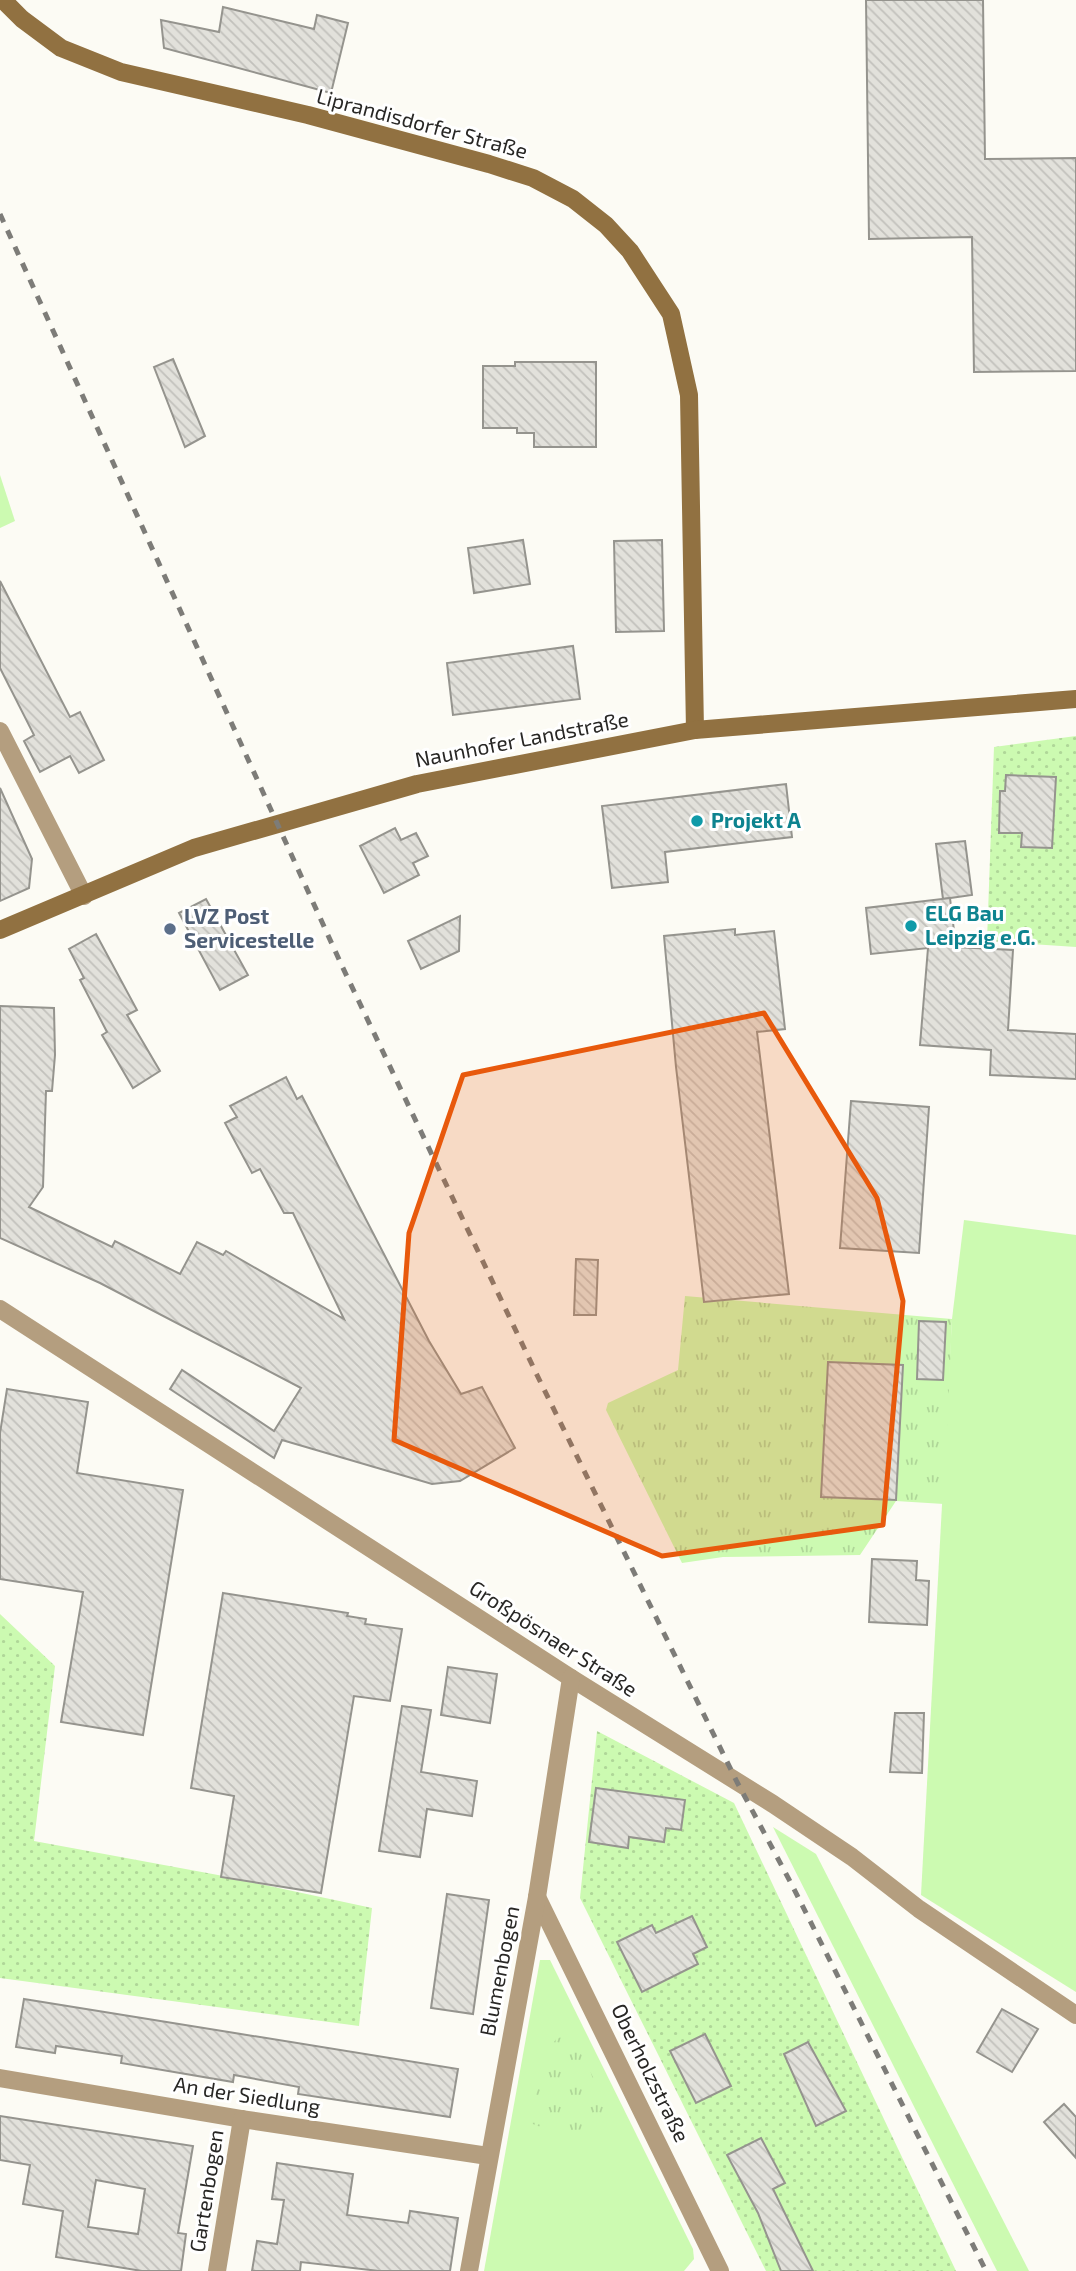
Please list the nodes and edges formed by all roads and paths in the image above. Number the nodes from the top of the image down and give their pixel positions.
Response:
1 (3, 0) edge
2 (1076, 699) edge
3 (695, 730) junction
4 (0, 731) edge
5 (83, 896) junction
6 (0, 930) edge
7 (0, 1309) edge
8 (571, 1678) junction
9 (537, 1897) junction
10 (1076, 2015) edge
11 (0, 2077) edge
12 (242, 2119) junction
13 (488, 2157) junction
14 (217, 2271) edge
15 (469, 2271) edge
16 (720, 2271) edge

1 - 3 street, Liprandisdorfer Straße
2 - 3 street, Naunhofer Landstraße
3 - 5 street, Naunhofer Landstraße
4 - 5 street
5 - 6 street, Naunhofer Landstraße
7 - 8 street, Großpösnaer Straße
8 - 9 street, Blumenbogen
8 - 10 street, Großpösnaer Straße
9 - 13 street, Blumenbogen
9 - 16 street, Oberholzstraße
11 - 12 street, An der Siedlung
12 - 13 street, An der Siedlung
12 - 14 street, Gartenbogen
13 - 15 street, Blumenbogen

